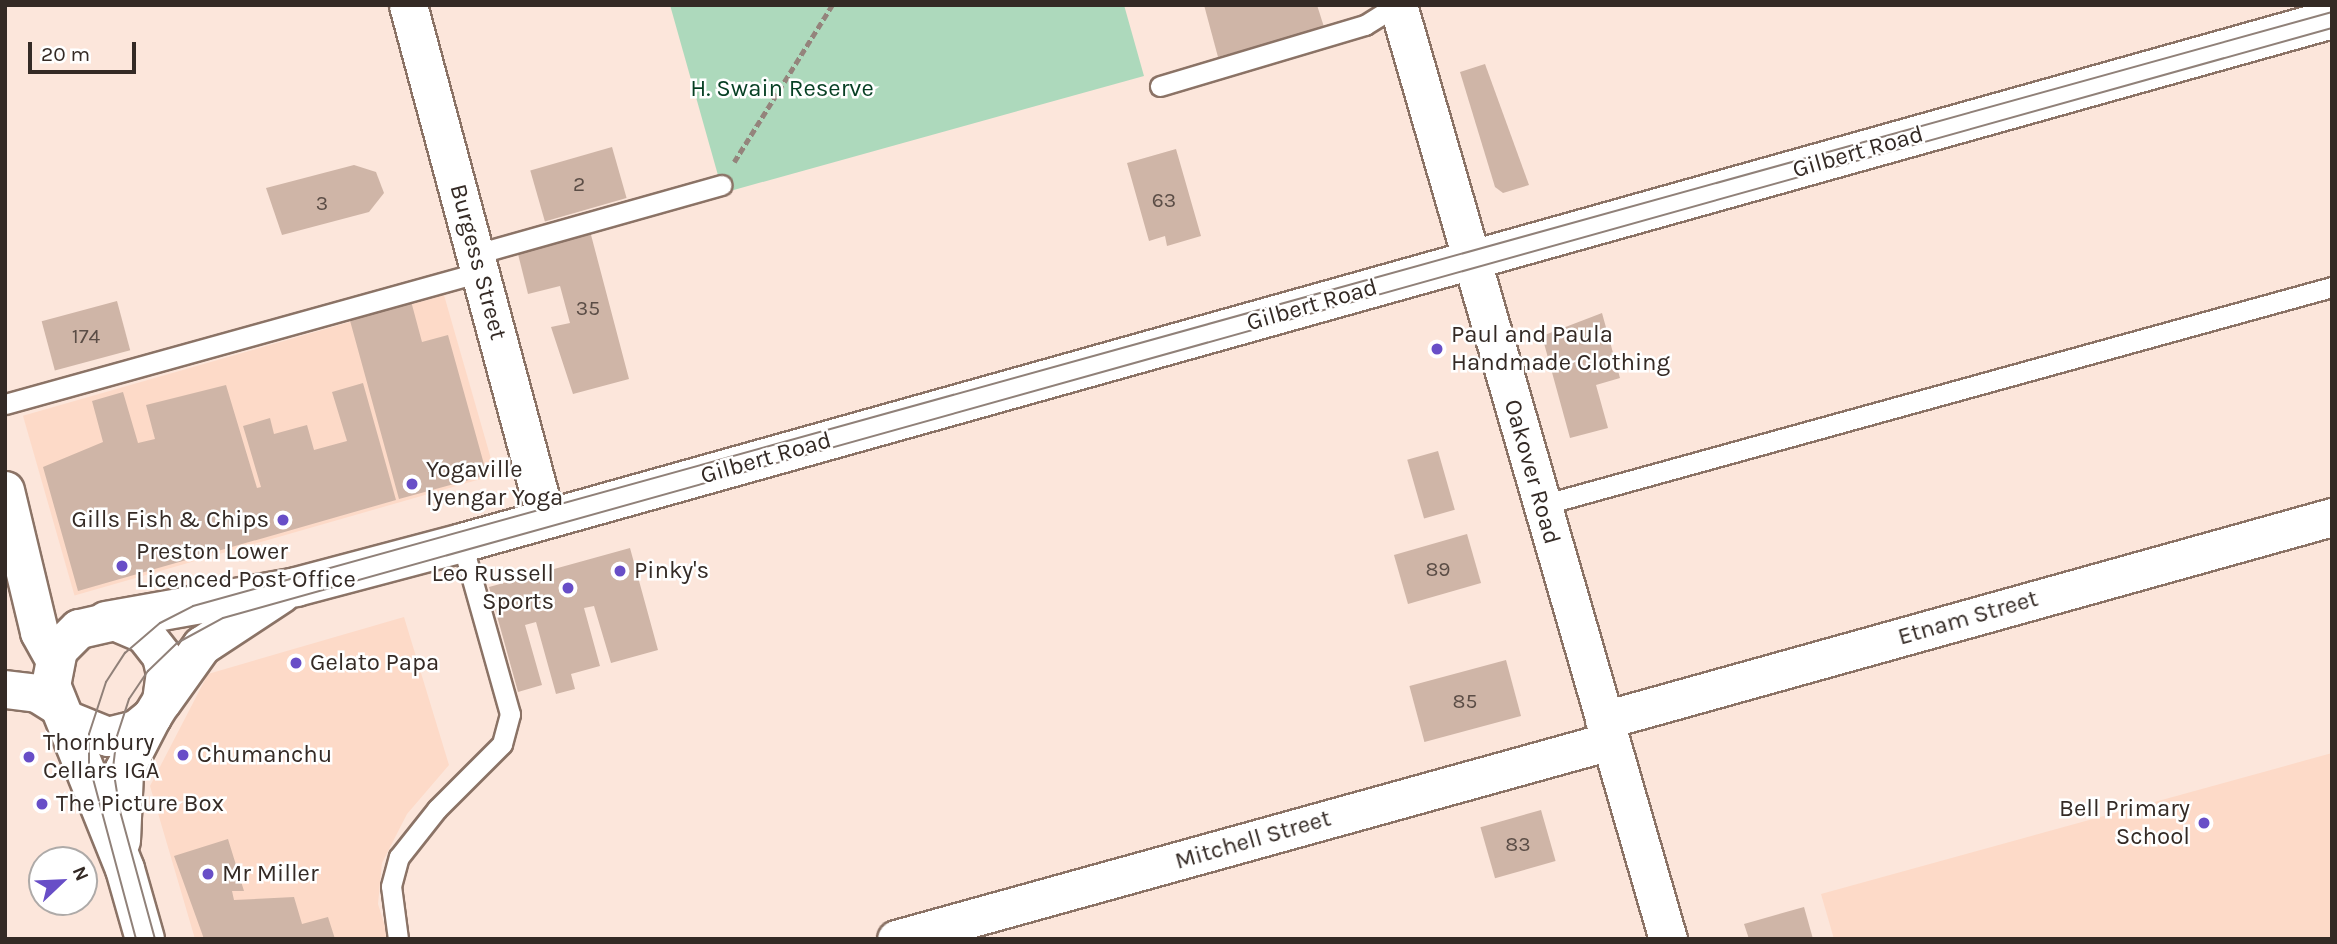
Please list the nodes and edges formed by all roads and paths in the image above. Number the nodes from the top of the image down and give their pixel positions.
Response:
1 (408, 5) edge
2 (832, 5) edge
3 (1397, 5) edge
4 (2332, 19) edge
5 (1160, 86) dead end
6 (721, 185) joint
7 (1470, 261) junction
8 (478, 263) junction
9 (2332, 286) edge
10 (5, 404) edge
11 (5, 490) edge
12 (1542, 505) junction
13 (2332, 517) edge
14 (547, 519) junction
15 (462, 543) junction
16 (25, 560) junction
17 (292, 588) junction
18 (101, 622) junction
19 (54, 661) junction
20 (5, 673) edge
21 (5, 689) edge
22 (63, 713) junction
23 (155, 713) junction
24 (1607, 730) junction
25 (125, 869) junction
26 (145, 939) edge
27 (398, 939) edge
28 (896, 939) edge
29 (1668, 939) edge

1 - 8 street, Burgess Street
2 - 6 path
3 - 5 lane
3 - 7 street, Oakover Road
4 - 7 street, Gilbert Road
6 - 8 lane
7 - 12 street, Oakover Road
7 - 14 street, Gilbert Road
8 - 10 lane
8 - 14 street, Burgess Street
9 - 12 lane
11 - 16 street
12 - 24 street, Oakover Road
13 - 24 street, Etnam Street
14 - 15 street, Gilbert Road
15 - 17 street, Gilbert Road
15 - 27 lane
16 - 18 street
16 - 19 street
17 - 18 street, Gilbert Road
17 - 23 street, Gilbert Road
18 - 19 street
18 - 23 street
19 - 20 street
19 - 22 street
21 - 22 street
22 - 23 street
22 - 25 street
23 - 25 street
24 - 28 street, Mitchell Street
24 - 29 street, Oakover Road
25 - 26 street

